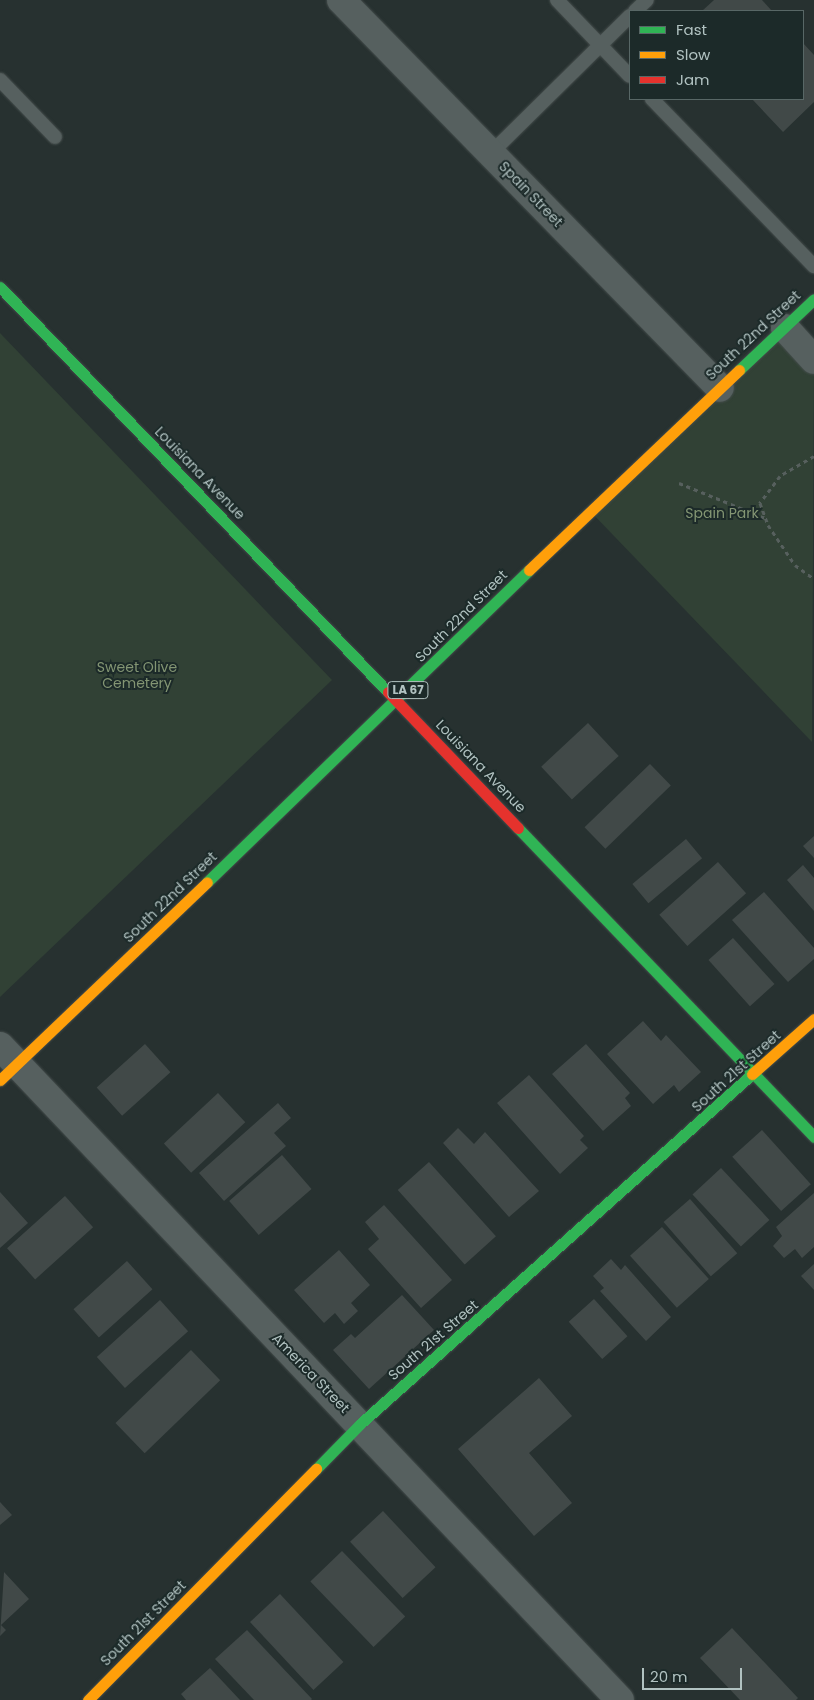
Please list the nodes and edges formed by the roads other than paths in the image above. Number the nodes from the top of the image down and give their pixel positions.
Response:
1 (341, 0) edge
2 (557, 0) edge
3 (647, 0) edge
4 (636, 10) edge
5 (629, 17) edge
6 (600, 45) junction
7 (629, 75) edge
8 (0, 80) edge
9 (653, 100) edge
10 (55, 137) dead end
11 (491, 153) junction
12 (814, 266) edge
13 (0, 287) edge
14 (814, 299) edge
15 (785, 328) junction
16 (814, 360) edge
17 (720, 388) junction
18 (398, 700) junction
19 (814, 1019) edge
20 (6, 1063) edge
21 (755, 1076) junction
22 (814, 1137) edge
23 (360, 1424) junction
24 (88, 1700) edge
25 (620, 1700) edge

1 - 11 street, Spain Street
2 - 6 lane
3 - 4 lane
5 - 6 lane
6 - 7 lane
6 - 11 lane
8 - 10 lane
9 - 12 lane
11 - 17 street, Spain Street
13 - 18 street, Louisiana Avenue
14 - 15 street, South 22nd Street / LA 67
15 - 16 street
15 - 17 street, South 22nd Street / LA 67
17 - 18 street, South 22nd Street / LA 67
18 - 20 street, South 22nd Street / LA 67
18 - 21 street, Louisiana Avenue
19 - 21 street, South 21st Street
20 - 23 street, America Street
21 - 22 street, Louisiana Avenue
21 - 23 street, South 21st Street
23 - 24 street, South 21st Street
23 - 25 street, America Street

